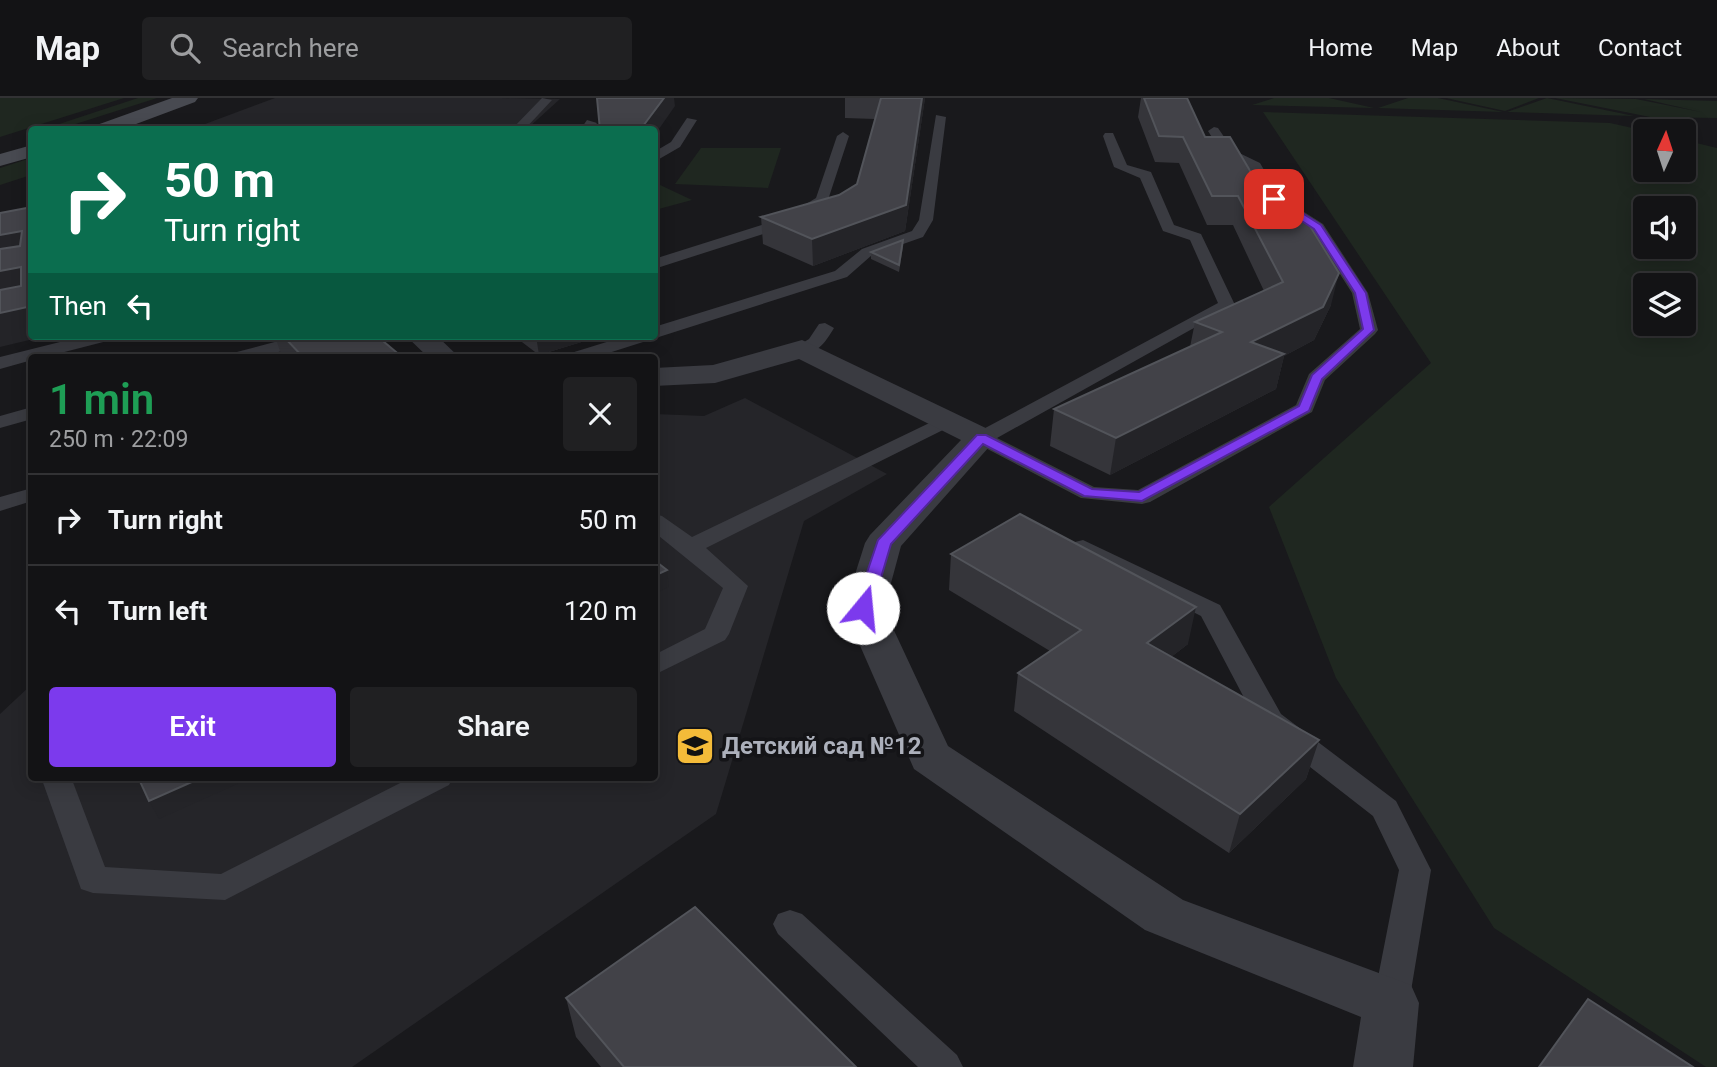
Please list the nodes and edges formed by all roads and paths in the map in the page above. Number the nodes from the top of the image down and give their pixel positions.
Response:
1 (189, 98) edge
2 (546, 100) dead end
3 (940, 117) dead end
4 (691, 120) dead end
5 (112, 126) edge
6 (521, 126) edge
7 (1214, 131) dead end
8 (842, 136) dead end
9 (1109, 136) dead end
10 (28, 152) edge
11 (658, 155) edge
12 (0, 160) edge
13 (658, 263) edge
14 (658, 332) edge
15 (89, 340) edge
16 (302, 340) edge
17 (425, 340) edge
18 (631, 340) edge
19 (35, 354) edge
20 (250, 354) edge
21 (441, 354) edge
22 (587, 354) edge
23 (28, 356) edge
24 (0, 363) edge
25 (658, 377) edge
26 (28, 414) edge
27 (0, 422) edge
28 (964, 429) junction
29 (28, 495) edge
30 (0, 504) edge
31 (658, 524) edge
32 (690, 547) junction
33 (1083, 547) edge
34 (658, 664) edge
35 (57, 781) edge
36 (430, 781) edge
37 (790, 924) dead end
38 (1391, 1003) junction
39 (944, 1067) edge
40 (1383, 1067) edge

1 - 5 main road
2 - 6 lane
3 - 14 lane
4 - 11 lane
7 - 28 lane
8 - 13 lane
9 - 28 lane
10 - 12 main road
15 - 19 lane
16 - 20 lane
17 - 21 street
18 - 22 lane
23 - 24 lane
25 - 28 street
26 - 27 lane
28 - 32 lane
28 - 38 street
29 - 30 lane
31 - 32 lane
32 - 34 lane
33 - 38 lane
35 - 36 lane
37 - 39 lane
38 - 40 street

